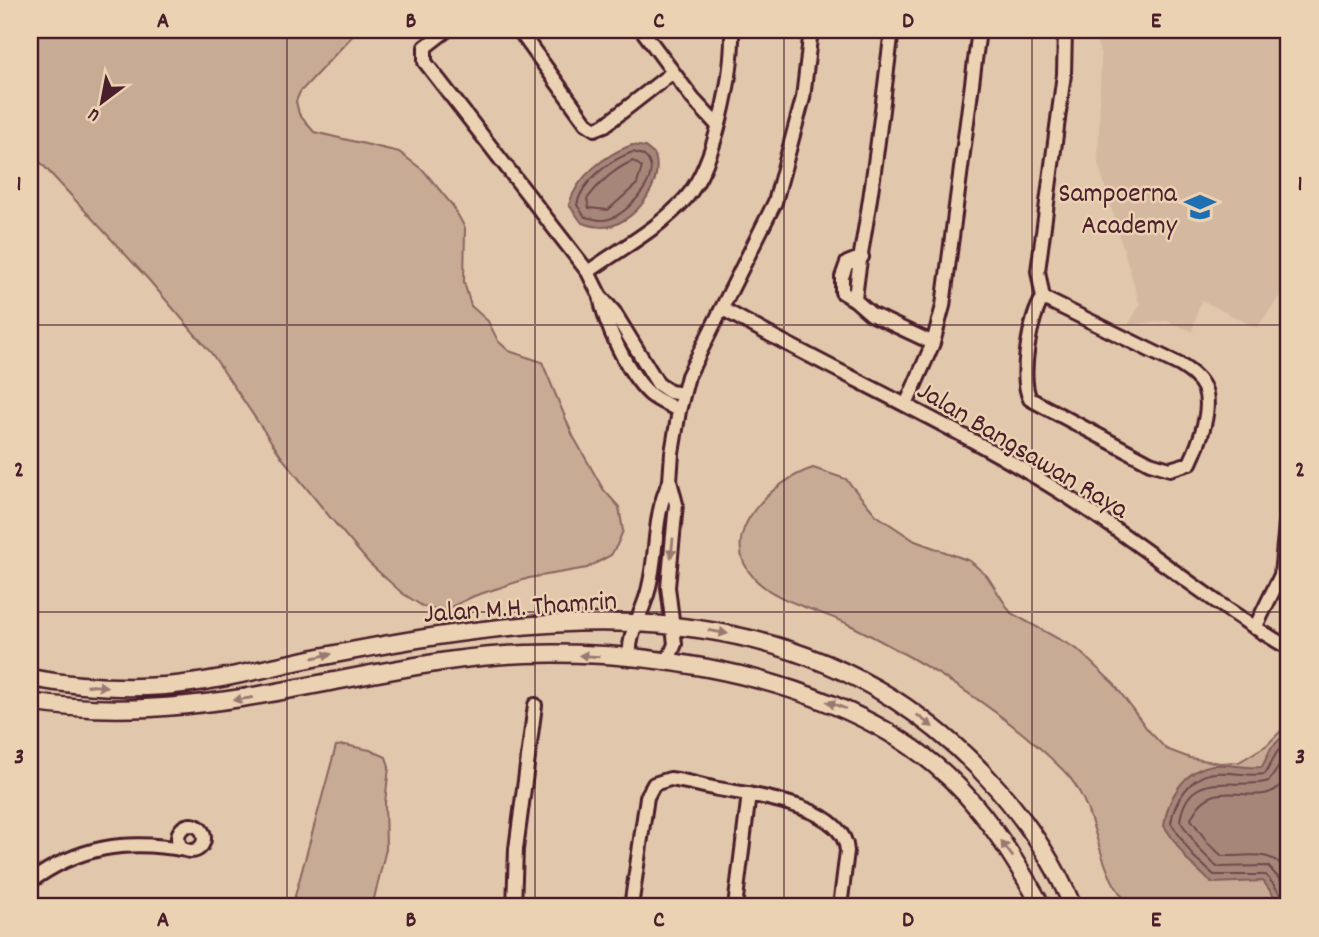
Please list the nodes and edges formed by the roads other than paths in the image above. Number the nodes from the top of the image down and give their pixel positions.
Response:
1 (447, 30) edge
2 (519, 30) edge
3 (642, 30) edge
4 (732, 30) edge
5 (811, 30) edge
6 (892, 30) edge
7 (979, 30) edge
8 (1065, 30) edge
9 (673, 72) junction
10 (718, 126) junction
11 (588, 272) junction
12 (600, 296) junction
13 (1043, 298) junction
14 (723, 309) junction
15 (933, 344) junction
16 (640, 352) junction
17 (626, 358) junction
18 (683, 394) junction
19 (905, 405) junction
20 (679, 411) junction
21 (670, 481) junction
22 (1289, 493) edge
23 (635, 622) junction
24 (670, 624) junction
25 (1255, 628) junction
26 (1289, 648) edge
27 (630, 659) junction
28 (667, 663) junction
29 (30, 678) edge
30 (30, 702) edge
31 (535, 705) dead end
32 (749, 794) junction
33 (186, 850) dead end
34 (30, 882) edge
35 (514, 907) edge
36 (631, 907) edge
37 (735, 907) edge
38 (839, 907) edge
39 (1042, 907) edge
40 (1073, 907) edge

1 - 11 street
2 - 9 street
3 - 9 street
4 - 10 street
5 - 14 street
6 - 15 street
7 - 15 street
8 - 13 street
9 - 10 street
10 - 11 street
11 - 12 street
12 - 16 street
12 - 17 street
13 - 13 street
14 - 18 street
14 - 19 street, Jalan Bangsawan Raya
15 - 19 street
16 - 17 street
16 - 18 street
17 - 20 street
18 - 20 street
19 - 25 street, Jalan Bangsawan Raya
20 - 21 street
21 - 23 street
21 -> 24 street
22 - 25 street
23 - 24 main road, Jalan M.H. Thamrin
23 - 27 street
29 -> 23 main road, Jalan M.H. Thamrin
24 - 28 street
24 -> 40 main road, Jalan M.H. Thamrin
25 - 26 street, Jalan Bangsawan Raya
27 - 28 main road, Jalan M.H. Thamrin
27 -> 30 main road, Jalan M.H. Thamrin
39 -> 28 main road, Jalan M.H. Thamrin
31 - 35 street
32 - 36 street
32 - 37 street
32 - 38 street
33 - 34 street

